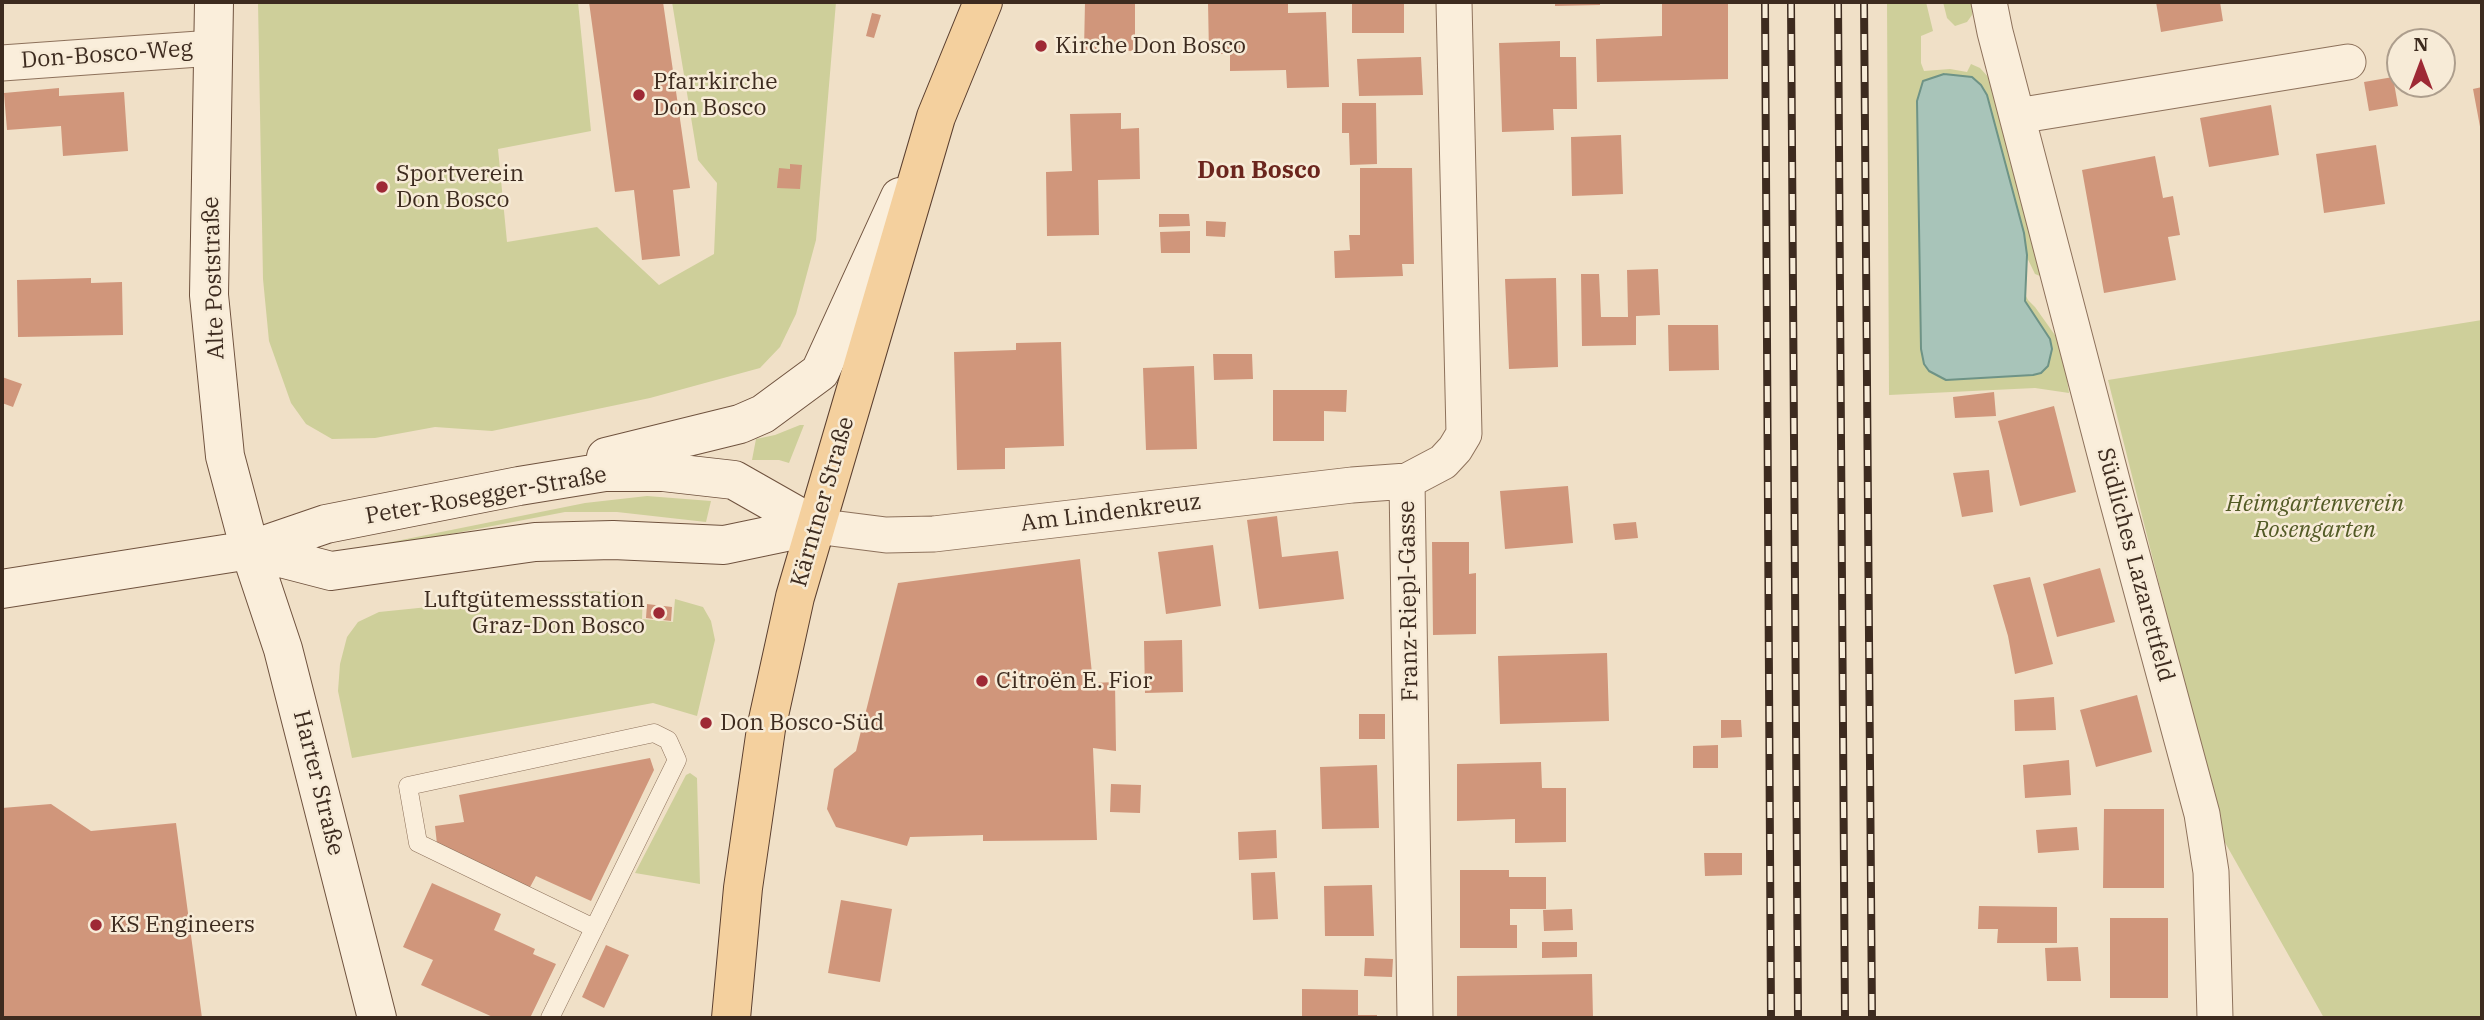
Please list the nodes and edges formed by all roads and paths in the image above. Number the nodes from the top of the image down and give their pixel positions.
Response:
1 (214, 2) edge
2 (983, 2) edge
3 (1454, 2) edge
4 (1989, 2) edge
5 (213, 47) junction
6 (2348, 62) dead end
7 (2, 63) edge
8 (2017, 116) junction
9 (936, 117) junction
10 (549, 481) junction
11 (1407, 481) junction
12 (815, 526) junction
13 (250, 550) junction
14 (2, 589) edge
15 (594, 928) junction
16 (377, 1018) edge
17 (550, 1018) edge
18 (731, 1018) edge
19 (1415, 1018) edge
20 (2215, 1018) edge

1 - 5 main road, Alte Poststraße
2 - 9 main road, Kärntner Straße
3 - 11 street, Franz-Riepl-Gasse
4 - 8 street, Südliches Lazarettfeld
5 - 7 street, Don-Bosco-Weg
5 - 13 main road, Alte Poststraße
6 - 8 street
8 - 20 street, Südliches Lazarettfeld
9 - 10 main road
9 - 12 main road, Kärntner Straße
10 - 12 main road, Peter-Rosegger-Straße
10 - 13 main road, Peter-Rosegger-Straße
11 - 12 street, Am Lindenkreuz
11 - 19 street, Franz-Riepl-Gasse
12 - 13 main road, Peter-Rosegger-Straße
12 - 18 main road, Kärntner Straße
13 - 14 main road, Peter-Rosegger-Straße
13 - 16 main road, Harter Straße
15 - 15 lane
15 - 17 lane

